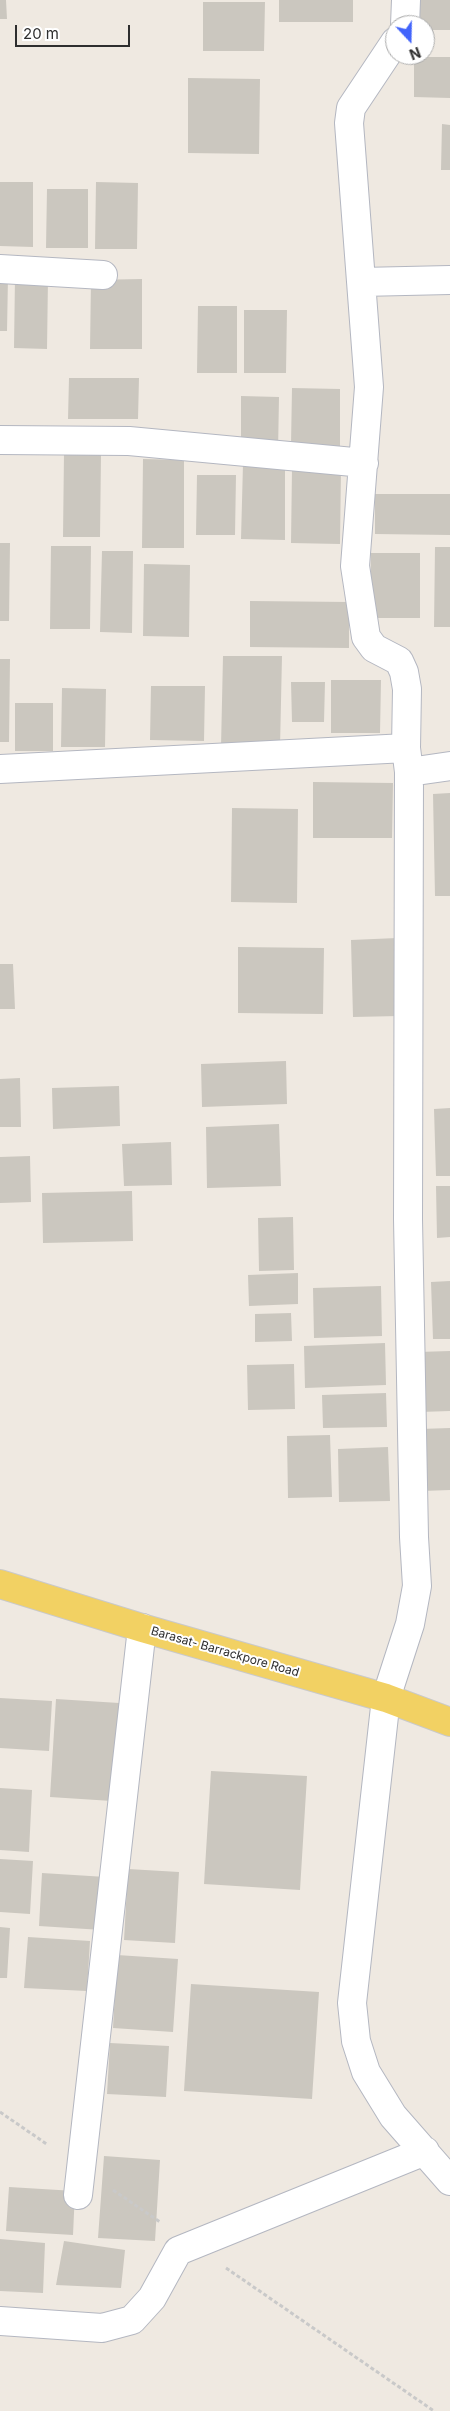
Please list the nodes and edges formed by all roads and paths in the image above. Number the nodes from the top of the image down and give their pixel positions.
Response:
1 (406, 0) edge
2 (405, 15) edge
3 (385, 57) edge
4 (0, 269) edge
5 (103, 275) dead end
6 (450, 280) edge
7 (361, 282) junction
8 (0, 440) edge
9 (364, 463) junction
10 (407, 760) junction
11 (450, 766) edge
12 (0, 770) edge
13 (0, 1584) edge
14 (142, 1628) junction
15 (386, 1698) junction
16 (450, 1722) edge
17 (424, 2151) junction
18 (450, 2181) edge
19 (78, 2195) dead end
20 (0, 2320) edge

1 - 2 street
3 - 7 street
4 - 5 street
6 - 7 street
7 - 9 street
8 - 9 street
9 - 10 street
10 - 11 street
10 - 12 street
10 - 15 street
13 - 14 main road, Barasat- Barrackpore Road
14 - 15 main road, Barasat- Barrackpore Road
14 - 19 street
15 - 16 main road, Barasat- Barrackpore Road
15 - 17 street
17 - 18 street
17 - 20 street

